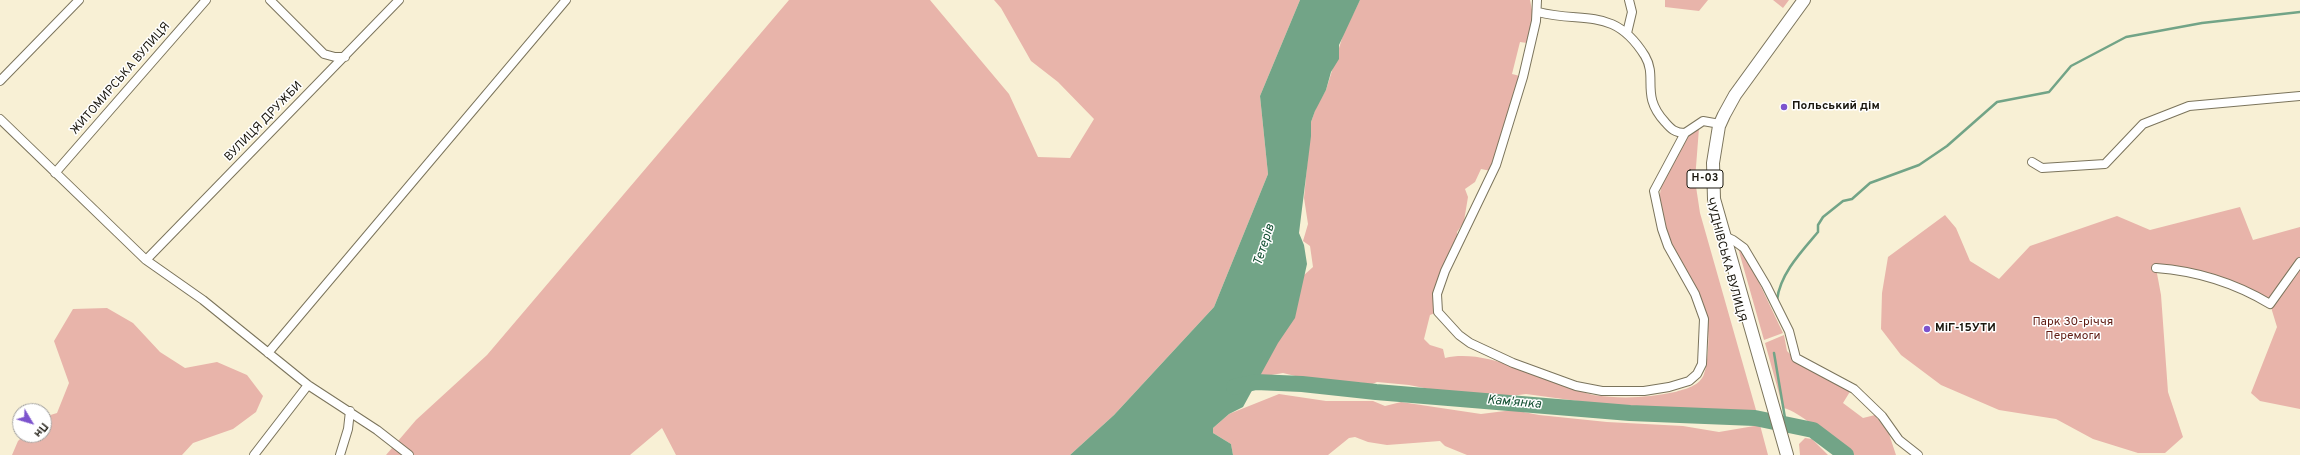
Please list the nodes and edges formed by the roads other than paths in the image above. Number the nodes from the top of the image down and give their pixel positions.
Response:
1 (79, 0) edge
2 (206, 0) edge
3 (270, 0) edge
4 (399, 0) edge
5 (566, 0) edge
6 (1537, 0) edge
7 (1630, 0) edge
8 (1796, 0) edge
9 (1804, 0) edge
10 (1538, 12) junction
11 (1628, 33) junction
12 (345, 57) junction
13 (0, 81) edge
14 (2300, 96) edge
15 (0, 119) edge
16 (1717, 123) junction
17 (1685, 133) junction
18 (2032, 162) dead end
19 (54, 173) junction
20 (1724, 236) junction
21 (146, 260) junction
22 (2300, 262) edge
23 (2156, 268) dead end
24 (268, 353) junction
25 (1760, 377) junction
26 (308, 385) junction
27 (350, 411) junction
28 (254, 455) edge
29 (340, 455) edge
30 (409, 455) edge
31 (1779, 455) edge
32 (1787, 455) edge
33 (1918, 455) edge

1 - 13 street
2 - 19 street, ЖИТОМИРСЬКА ВУЛИЦЯ
3 - 12 street
4 - 12 street, ВУЛИЦЯ ДРУЖБИ
5 - 24 street
6 - 10 street
7 - 11 street
8 - 16 main road, ЧУДНІВСЬКА ВУЛИЦЯ / Н-03
9 - 16 main road, ЧУДНІВСЬКА ВУЛИЦЯ / Н-03
10 - 11 street
10 - 17 street
11 - 17 street
12 - 21 street, ВУЛИЦЯ ДРУЖБИ
14 - 18 street
15 - 19 street
16 - 17 street
16 - 20 main road, ЧУДНІВСЬКА ВУЛИЦЯ / Н-03
16 - 25 main road, ЧУДНІВСЬКА ВУЛИЦЯ / Н-03
19 - 21 street
20 - 25 main road, ЧУДНІВСЬКА ВУЛИЦЯ / Н-03
20 - 33 street
21 - 24 street
22 - 23 street
24 - 26 street
25 - 31 main road, Н-03
25 - 32 main road, Н-03
26 - 27 street
26 - 28 street
27 - 29 street
27 - 30 street

